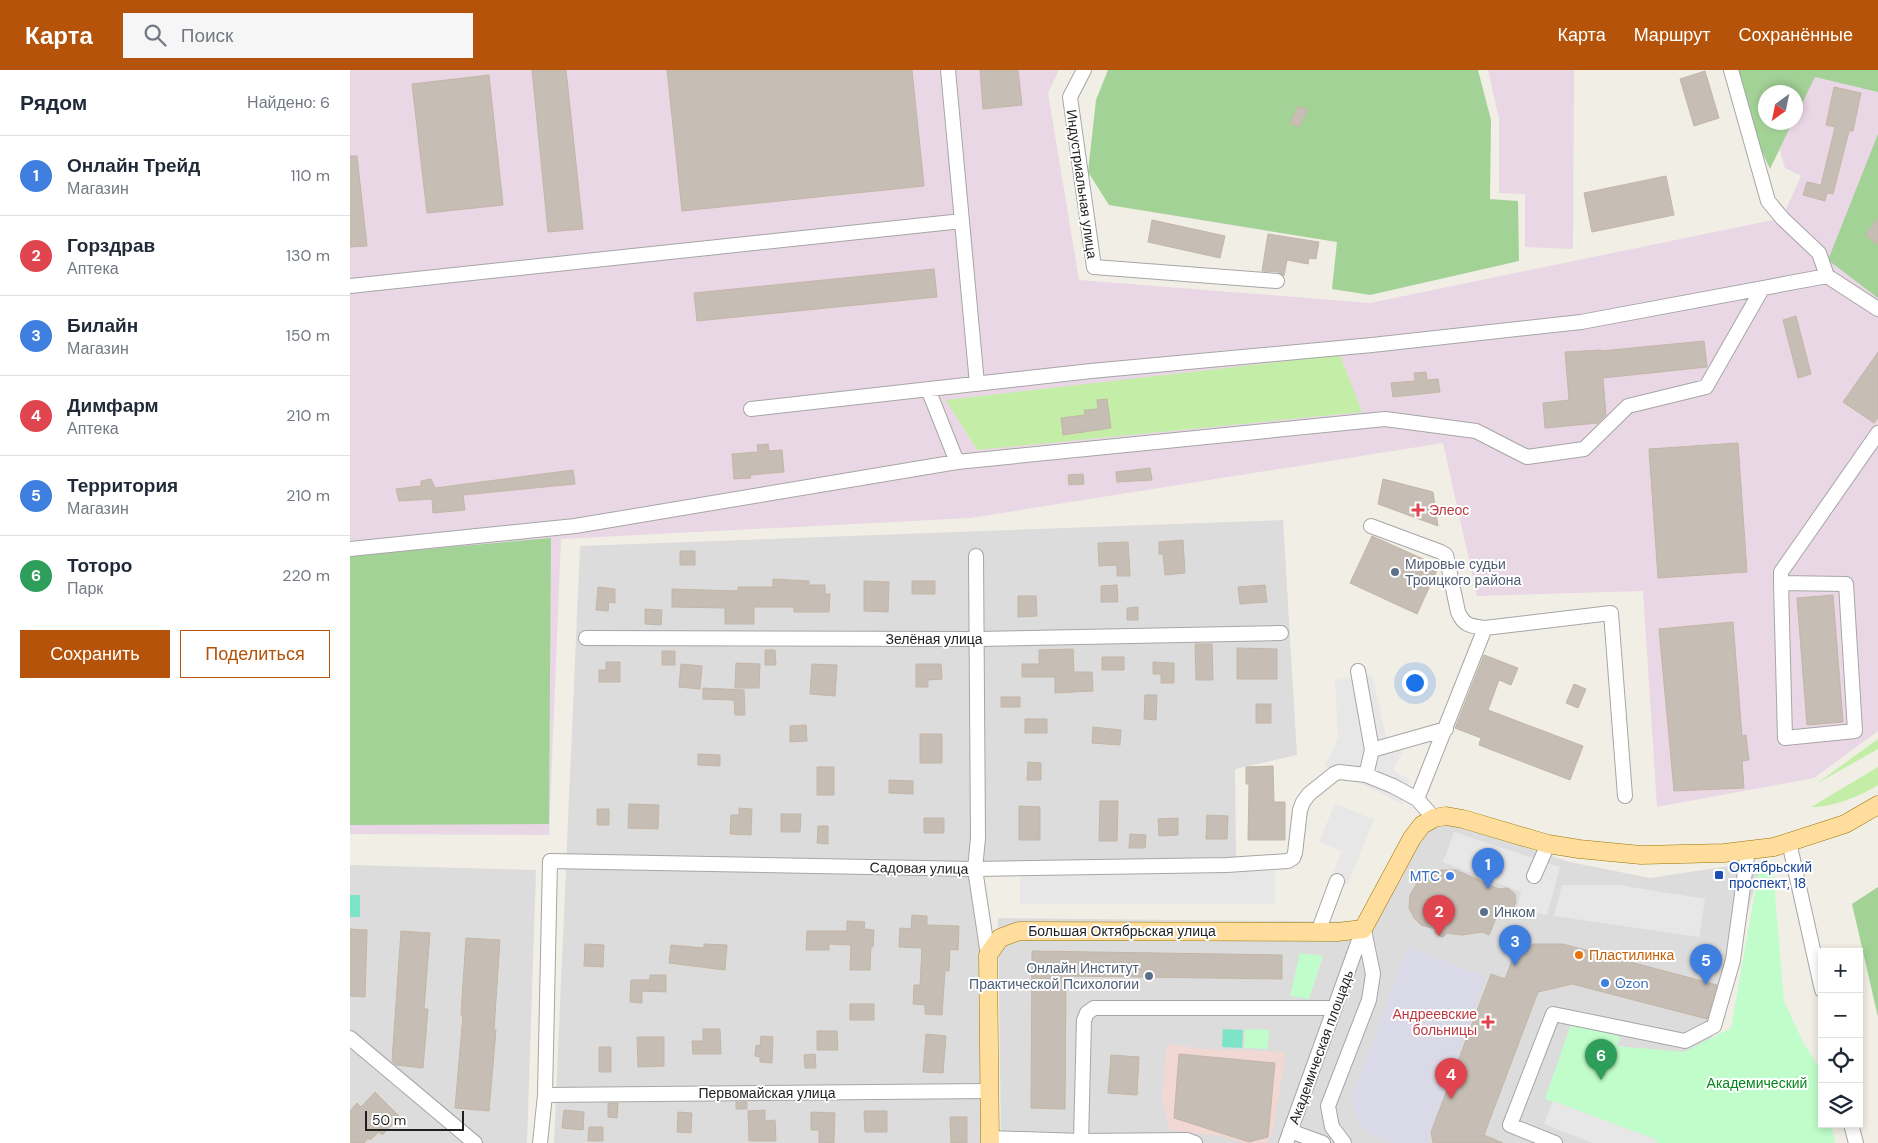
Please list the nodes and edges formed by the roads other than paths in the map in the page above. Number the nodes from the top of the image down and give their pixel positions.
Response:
1 (948, 70) edge
2 (1084, 70) edge
3 (1731, 70) edge
4 (962, 221) junction
5 (1827, 276) junction
6 (1277, 281) dead end
7 (350, 286) edge
8 (1762, 288) junction
9 (1878, 309) edge
10 (976, 384) junction
11 (928, 389) junction
12 (750, 409) dead end
13 (1878, 433) edge
14 (957, 462) junction
15 (1371, 526) dead end
16 (350, 549) edge
17 (976, 556) dead end
18 (1781, 583) junction
19 (1485, 628) junction
20 (1281, 633) dead end
21 (586, 638) dead end
22 (977, 639) junction
23 (1358, 671) dead end
24 (1446, 729) junction
25 (1372, 750) junction
26 (1366, 774) junction
27 (1625, 796) dead end
28 (1417, 799) junction
29 (1878, 805) edge
30 (1434, 818) junction
31 (1789, 842) junction
32 (1548, 844) junction
33 (1748, 850) junction
34 (975, 869) junction
35 (1534, 876) dead end
36 (1337, 881) dead end
37 (1363, 929) junction
38 (1318, 932) junction
39 (988, 955) junction
40 (1818, 972) edge
41 (1335, 1008) junction
42 (350, 1038) edge
43 (989, 1091) junction
44 (545, 1095) junction
45 (1853, 1128) edge
46 (1288, 1137) edge
47 (990, 1140) edge
48 (1081, 1141) junction
49 (1130, 1142) edge
50 (475, 1143) edge
51 (540, 1143) edge
52 (1195, 1143) edge
53 (1323, 1143) edge
54 (1344, 1143) edge
55 (1555, 1143) edge
56 (1856, 1143) edge

1 - 4 street
2 - 6 street, Индустриальная улица
3 - 5 street
4 - 7 street
4 - 10 street
5 - 8 street
5 - 9 street
8 - 10 street
8 - 14 street
10 - 11 street
11 - 12 street
11 - 14 street
13 - 18 street
14 - 16 street
15 - 19 street
17 - 22 street
18 - 18 street
19 - 24 street
19 - 27 street
20 - 22 street, Зелёная улица
21 - 22 street, Зелёная улица
22 - 34 street
23 - 25 street
24 - 25 street
24 - 28 street
25 - 26 street
26 - 28 street
26 - 34 street, Садовая улица
28 - 30 street
29 - 31 main road
30 - 32 main road
30 - 37 main road
31 - 33 main road
31 - 40 street
32 - 33 main road
32 - 35 street
33 - 55 street
34 - 39 street
34 - 44 street, Садовая улица
36 - 38 street
37 - 38 main road, Большая Октябрьская улица
37 - 41 street, Академическая площадь
37 - 54 street
38 - 39 main road, Большая Октябрьская улица
39 - 43 main road
41 - 46 street, Академическая площадь
41 - 48 street
42 - 50 street
43 - 44 street, Первомайская улица
43 - 47 main road
44 - 51 street
45 - 56 street
46 - 53 street, Академическая площадь
47 - 48 street
48 - 49 street
49 - 52 street

